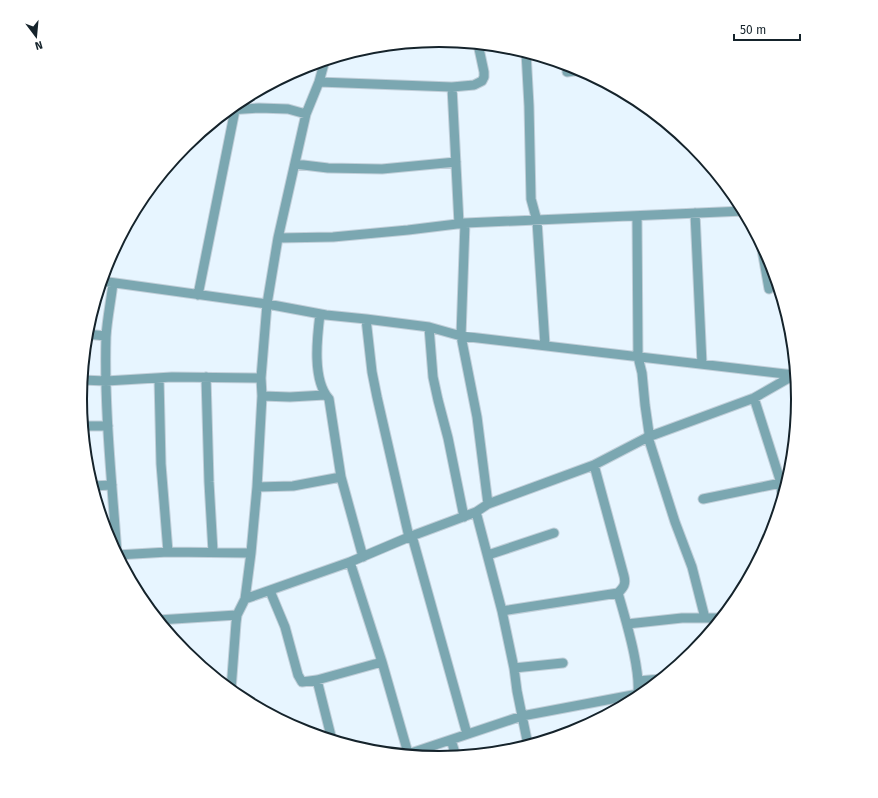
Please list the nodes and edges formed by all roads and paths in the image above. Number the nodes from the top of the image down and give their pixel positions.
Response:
1 (479, 49) edge
2 (526, 58) edge
3 (323, 67) edge
4 (319, 82) junction
5 (452, 87) junction
6 (238, 110) edge
7 (234, 113) edge
8 (306, 114) junction
9 (456, 162) junction
10 (295, 164) junction
11 (737, 211) edge
12 (695, 213) junction
13 (637, 216) junction
14 (537, 221) junction
15 (462, 223) junction
16 (278, 238) junction
17 (766, 269) edge
18 (107, 282) edge
19 (113, 283) junction
20 (769, 289) dead end
21 (198, 295) junction
22 (267, 304) junction
23 (320, 314) junction
24 (366, 319) junction
25 (429, 327) junction
26 (93, 335) edge
27 (106, 336) junction
28 (461, 336) junction
29 (545, 345) junction
30 (638, 358) junction
31 (702, 364) junction
32 (790, 374) edge
33 (206, 377) junction
34 (159, 378) junction
35 (261, 378) junction
36 (790, 378) edge
37 (88, 380) edge
38 (106, 381) junction
39 (325, 395) junction
40 (262, 396) junction
41 (754, 398) junction
42 (88, 426) edge
43 (108, 426) junction
44 (648, 437) junction
45 (594, 465) junction
46 (341, 477) junction
47 (781, 483) joint
48 (112, 485) junction
49 (98, 486) edge
50 (257, 487) junction
51 (703, 499) dead end
52 (488, 504) junction
53 (476, 512) junction
54 (464, 517) junction
55 (554, 533) dead end
56 (411, 537) junction
57 (116, 538) edge
58 (168, 552) junction
59 (213, 552) junction
60 (251, 553) junction
61 (122, 554) edge
62 (488, 555) junction
63 (363, 557) junction
64 (350, 562) junction
65 (270, 591) junction
66 (618, 593) junction
67 (245, 599) junction
68 (502, 611) junction
69 (237, 615) junction
70 (705, 618) junction
71 (714, 618) edge
72 (165, 620) edge
73 (627, 624) junction
74 (382, 662) junction
75 (563, 663) dead end
76 (514, 668) junction
77 (317, 680) junction
78 (651, 680) edge
79 (638, 681) junction
80 (231, 682) edge
81 (637, 690) edge
82 (625, 698) edge
83 (522, 716) junction
84 (330, 733) edge
85 (467, 734) junction
86 (451, 740) junction
87 (527, 740) edge
88 (406, 749) edge
89 (419, 750) edge
90 (454, 750) edge

1 - 5 street
2 - 14 street
3 - 4 street
4 - 5 street
4 - 8 street
5 - 9 street
6 - 8 street
7 - 21 street
8 - 10 street
9 - 10 street
9 - 15 street
10 - 16 street
11 - 12 street
12 - 13 street
12 - 31 street
13 - 14 street
13 - 30 street
14 - 15 street
14 - 29 street
15 - 16 street
15 - 28 street
16 - 22 street
17 - 20 street
18 - 19 street
19 - 21 street
19 - 27 street
21 - 22 street
22 - 23 street
22 - 35 street
23 - 24 street
23 - 39 street
24 - 25 street
24 - 56 street
25 - 28 street
25 - 54 street
26 - 27 street
27 - 38 street
28 - 29 street
28 - 52 street
29 - 30 street
30 - 31 street
30 - 44 street
31 - 32 street
33 - 34 street
33 - 35 street
33 - 59 street
34 - 38 street
34 - 58 street
35 - 40 street
36 - 41 street
37 - 38 street
38 - 43 street
39 - 40 street
39 - 46 street
40 - 50 street
41 - 44 street
41 - 47 street
42 - 43 street
43 - 48 street
44 - 45 street
44 - 70 street
45 - 52 street
45 - 66 street
46 - 50 street
46 - 63 street
47 - 51 street
48 - 49 street
48 - 57 street
50 - 60 street
52 - 53 street
53 - 54 street
53 - 62 street
54 - 56 street
55 - 62 street
56 - 63 street
56 - 85 street
58 - 59 street
58 - 61 street
59 - 60 street
60 - 67 street
62 - 68 street
63 - 64 street
64 - 65 street
64 - 74 street
65 - 67 street
65 - 77 street
66 - 68 street
66 - 73 street
67 - 69 street
68 - 76 street
69 - 72 street
69 - 80 street
70 - 71 street
70 - 73 street
73 - 79 street
74 - 77 street
74 - 88 street
75 - 76 street
76 - 83 street
77 - 84 street
78 - 79 street
79 - 81 street
82 - 83 street
83 - 85 street
83 - 87 street
85 - 86 street
86 - 89 street
86 - 90 street

